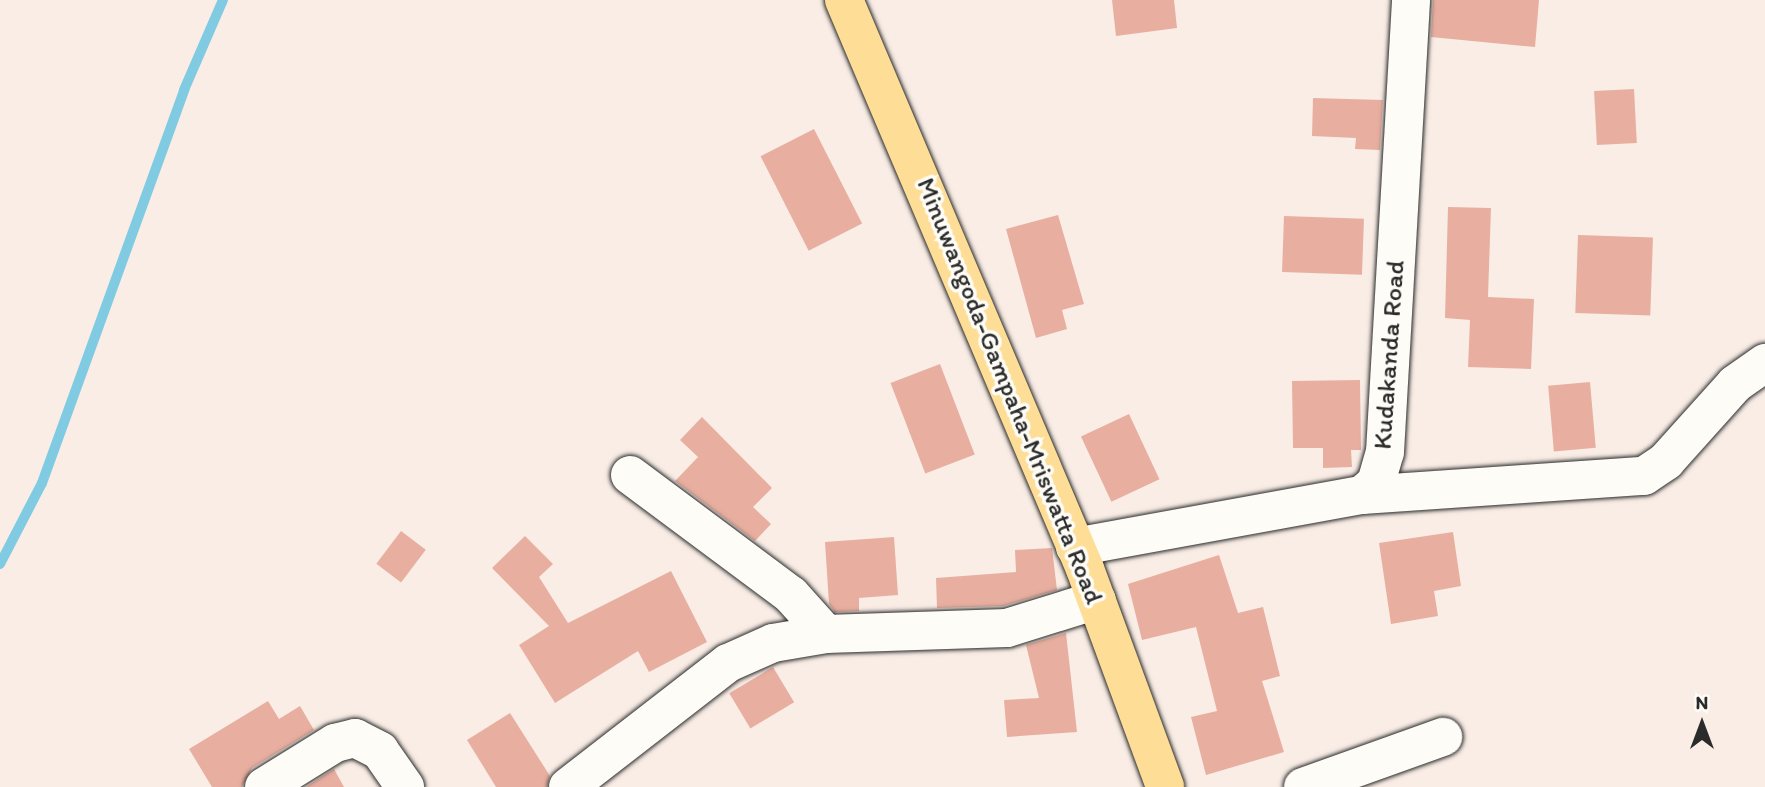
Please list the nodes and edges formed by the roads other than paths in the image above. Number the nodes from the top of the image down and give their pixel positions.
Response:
1 (844, 0) edge
2 (1411, 0) edge
3 (1765, 363) edge
4 (630, 475) dead end
5 (1362, 495) junction
6 (1075, 547) junction
7 (1097, 600) junction
8 (826, 634) junction
9 (1443, 737) dead end
10 (264, 787) edge
11 (405, 787) edge
12 (568, 787) edge
13 (1165, 787) edge
14 (1303, 787) edge

1 - 6 main road, Minuwangoda-Gampaha-Mriswatta Road
2 - 5 street, Kudakanda Road
3 - 5 street
4 - 8 street
5 - 6 street
6 - 7 main road, Minuwangoda-Gampaha-Mriswatta Road
7 - 8 street
7 - 13 main road, Minuwangoda-Gampaha-Mriswatta Road
8 - 12 street
9 - 14 street
10 - 11 street

